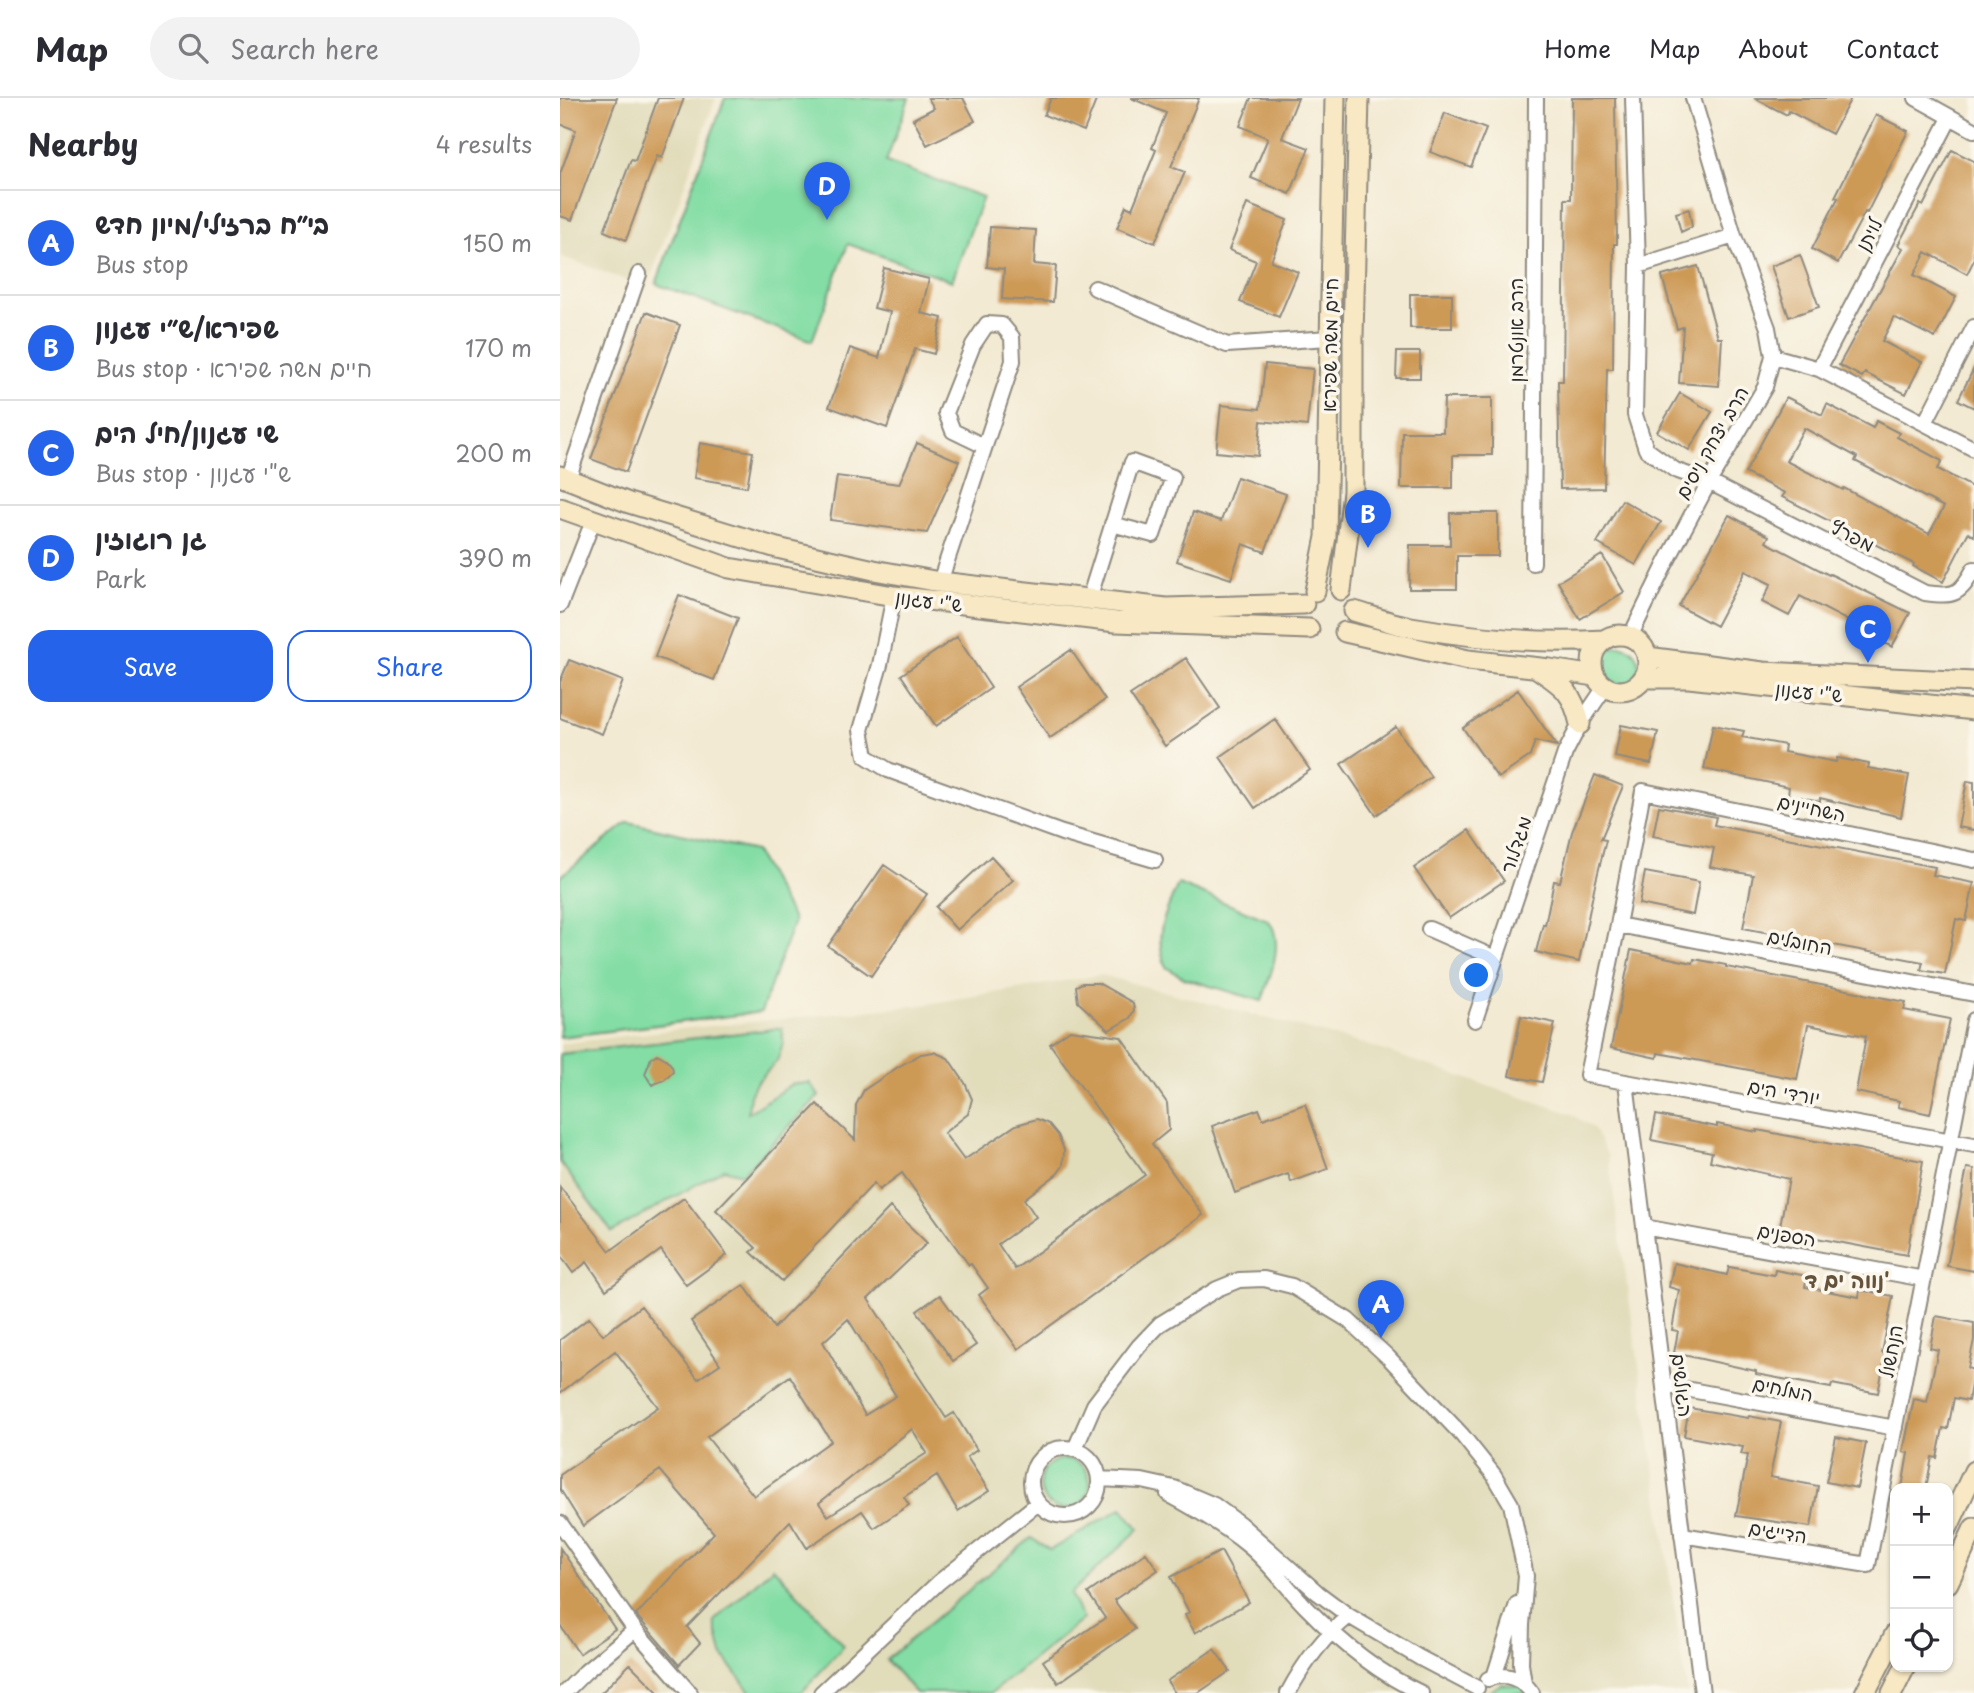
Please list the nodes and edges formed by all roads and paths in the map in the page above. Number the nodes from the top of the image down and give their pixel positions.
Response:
1 (1335, 98) edge
2 (1359, 98) edge
3 (1536, 98) edge
4 (1633, 98) edge
5 (1693, 98) edge
6 (1916, 98) edge
7 (1950, 118) junction
8 (1974, 130) edge
9 (1734, 236) junction
10 (1638, 266) junction
11 (639, 274) dead end
12 (1095, 288) dead end
13 (1974, 327) edge
14 (1329, 338) junction
15 (1773, 356) junction
16 (1819, 369) junction
17 (1925, 423) junction
18 (984, 446) junction
19 (1974, 449) edge
20 (564, 478) edge
21 (1709, 482) junction
22 (560, 509) edge
23 (593, 521) junction
24 (1112, 524) junction
25 (1533, 563) dead end
26 (1974, 569) edge
27 (940, 582) junction
28 (1341, 590) junction
29 (894, 596) junction
30 (1310, 597) junction
31 (1089, 599) junction
32 (560, 605) edge
33 (1354, 611) junction
34 (1326, 634) junction
35 (1630, 637) junction
36 (1604, 640) junction
37 (1647, 657) junction
38 (1534, 667) junction
39 (1644, 678) junction
40 (1600, 681) junction
41 (1974, 682) edge
42 (1974, 710) edge
43 (1580, 724) junction
44 (1155, 860) dead end
45 (1974, 860) edge
46 (1618, 925) junction
47 (1429, 929) dead end
48 (1495, 958) junction
49 (1974, 994) edge
50 (1475, 1020) dead end
51 (1974, 1020) edge
52 (1626, 1082) junction
53 (1951, 1141) junction
54 (1974, 1145) edge
55 (1644, 1227) junction
56 (1924, 1279) junction
57 (1664, 1385) junction
58 (1895, 1428) junction
59 (1075, 1449) junction
60 (1974, 1471) edge
61 (1099, 1479) junction
62 (1142, 1481) junction
63 (1037, 1504) junction
64 (1953, 1516) edge
65 (560, 1523) edge
66 (1974, 1528) edge
67 (1682, 1535) junction
68 (1868, 1565) joint
69 (1953, 1572) edge
70 (1526, 1576) junction
71 (1349, 1616) junction
72 (635, 1630) junction
73 (1331, 1631) junction
74 (1890, 1644) edge
75 (1902, 1672) edge
76 (1494, 1677) junction
77 (1528, 1688) edge
78 (1475, 1690) edge
79 (564, 1693) edge
80 (690, 1693) edge
81 (821, 1693) edge
82 (1288, 1693) edge
83 (1421, 1693) edge
84 (1702, 1693) edge
85 (1865, 1693) edge
86 (1892, 1693) edge

1 - 14 street, חיים משה שפירא
2 - 28 street, חיים משה שפירא
3 - 25 street, הרב אונטרמן
4 - 10 street
5 - 9 street, הרב יצחק ניסים
6 - 7 street
7 - 8 street
7 - 16 street, לויתן
9 - 10 street
9 - 15 street, הרב יצחק ניסים
10 - 21 street
11 - 20 street
12 - 14 street
13 - 17 street
14 - 30 street, חיים משה שפירא
15 - 16 street
15 - 21 street, הרב יצחק ניסים
16 - 17 street
17 - 19 street
18 - 18 street
18 - 27 street
20 - 27 street, ש"י עגנון
21 - 26 street, מפרץ
21 - 35 street, הרב יצחק ניסים
22 - 23 street, ש"י עגנון
23 - 29 street, ש"י עגנון
23 - 32 street
24 - 24 street
24 - 31 street
27 - 31 street, ש"י עגנון
28 - 30 street
28 - 33 street
29 - 34 street, ש"י עגנון
29 - 44 street
30 - 31 street, ש"י עגנון
30 - 34 street
33 - 34 street
33 - 36 street
34 - 38 street, ש"י עגנון
35 - 36 street
35 - 37 street
36 - 40 street
37 - 39 street
37 - 41 street, ש"י עגנון
38 - 40 street, ש"י עגנון
38 - 43 street
39 - 40 street
39 - 42 street, ש"י עגנון
40 - 43 street, מגדלור
43 - 48 street, מגדלור
45 - 46 street, השחיינים
46 - 49 street, החובלים
46 - 52 street, יורדי הים
47 - 48 street
48 - 50 street, מגדלור
51 - 53 street, הנחשול
52 - 53 street, יורדי הים
52 - 55 street, הגולשים
53 - 54 street, יורדי הים
53 - 56 street, הנחשול
55 - 56 street, הספנים
55 - 57 street, הגולשים
56 - 58 street, הנחשול
57 - 58 street, המלחים
57 - 67 street, הגולשים
58 - 68 street, הנחשול
59 - 61 street
59 - 63 street
59 - 70 street
60 - 64 street
61 - 62 street
61 - 63 street
62 - 71 street
62 - 73 street
63 - 81 street
65 - 72 street
66 - 69 street
67 - 68 street, הדייגים
67 - 84 street, הגולשים
70 - 76 street
70 - 77 street
71 - 73 street
71 - 78 street
72 - 79 street
72 - 80 street
73 - 82 street
73 - 83 street
74 - 85 street
75 - 86 street
76 - 77 street
76 - 78 street

